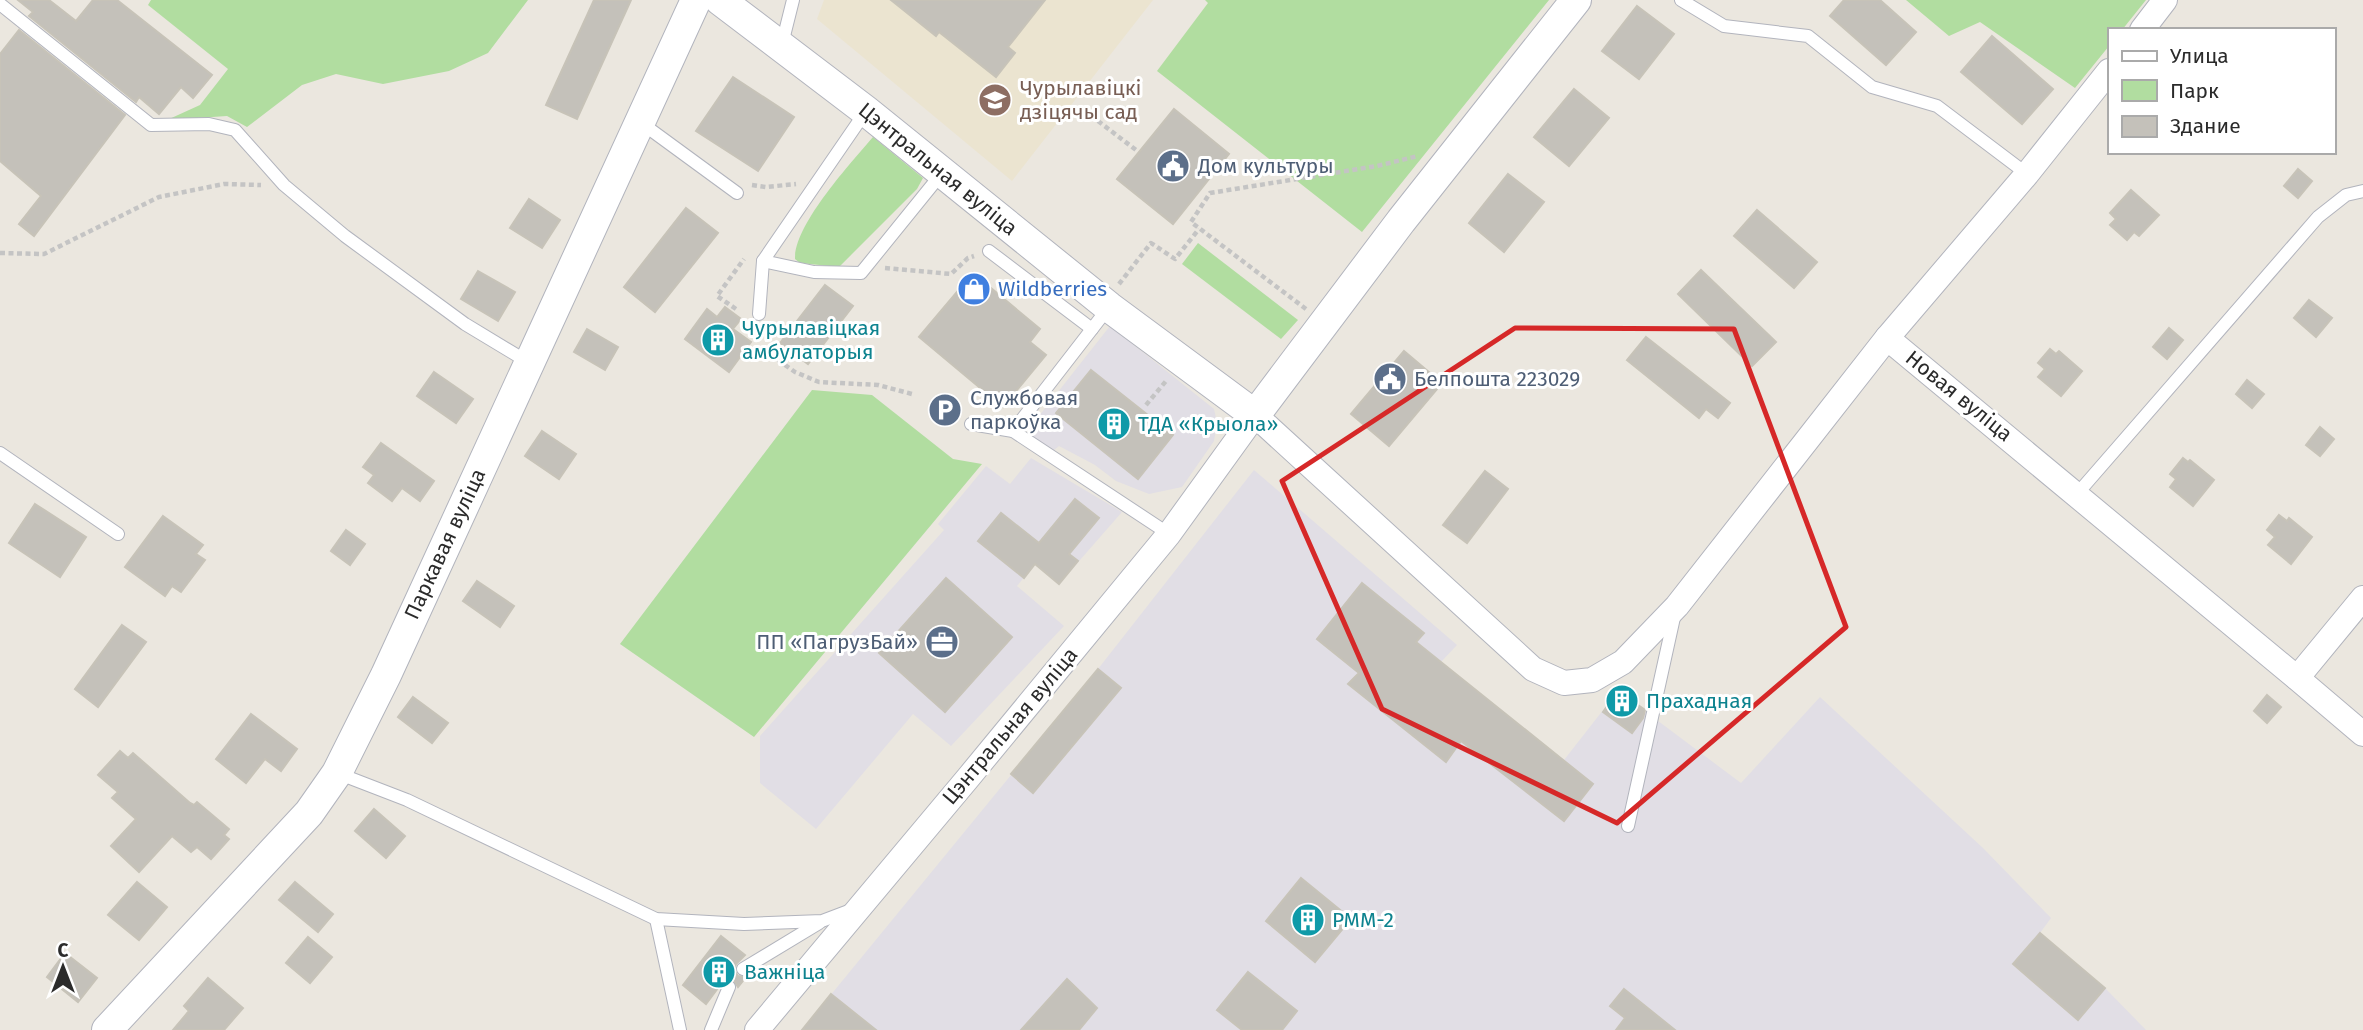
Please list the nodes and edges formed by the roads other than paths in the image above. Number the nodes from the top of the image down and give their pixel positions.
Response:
1 (696, 0) edge
2 (720, 0) edge
3 (793, 0) edge
4 (1576, 0) edge
5 (1681, 0) edge
6 (2165, 0) edge
7 (0, 4) edge
8 (2144, 28) edge
9 (782, 45) junction
10 (2108, 72) edge
11 (866, 111) junction
12 (640, 122) junction
13 (943, 172) junction
14 (2027, 174) junction
15 (2363, 191) edge
16 (737, 193) dead end
17 (989, 251) road end
18 (763, 261) junction
19 (1106, 308) junction
20 (759, 314) dead end
21 (1887, 338) junction
22 (528, 362) junction
23 (1255, 415) junction
24 (971, 424) dead end
25 (1013, 430) junction
26 (0, 453) edge
27 (2077, 494) junction
28 (118, 534) dead end
29 (1169, 534) junction
30 (2363, 598) edge
31 (1677, 606) junction
32 (2297, 678) junction
33 (2363, 734) edge
34 (337, 773) junction
35 (1628, 826) dead end
36 (858, 908) junction
37 (656, 919) junction
38 (822, 920) junction
39 (743, 970) dead end
40 (729, 987) dead end
41 (107, 1030) edge
42 (680, 1030) edge
43 (711, 1030) edge
44 (757, 1030) edge

1 - 12 street, Паркавая вуліца
2 - 9 street, Цэнтральная вуліца
3 - 9 lane
4 - 23 street, Цэнтральная вуліца
5 - 14 lane
6 - 8 street
7 - 22 lane
9 - 11 street, Цэнтральная вуліца
10 - 14 street, Новая вуліца
11 - 13 street, Цэнтральная вуліца
11 - 18 lane
12 - 16 lane
12 - 22 street, Паркавая вуліца
13 - 18 lane
13 - 19 street, Цэнтральная вуліца
14 - 21 street, Новая вуліца
15 - 27 lane
17 - 19 lane
18 - 20 lane
19 - 23 street, Цэнтральная вуліца
19 - 25 lane
21 - 27 street, Новая вуліца
21 - 31 street
22 - 34 street, Паркавая вуліца
23 - 29 street, Цэнтральная вуліца
23 - 31 street
24 - 25 lane
25 - 29 lane
26 - 28 lane
27 - 32 street, Новая вуліца
29 - 36 street, Цэнтральная вуліца
30 - 32 street
31 - 35 lane
32 - 33 street, Новая вуліца
34 - 37 lane
34 - 41 street, Паркавая вуліца
36 - 38 lane
36 - 44 street, Цэнтральная вуліца
37 - 38 lane
37 - 42 lane
38 - 39 lane
40 - 43 lane

